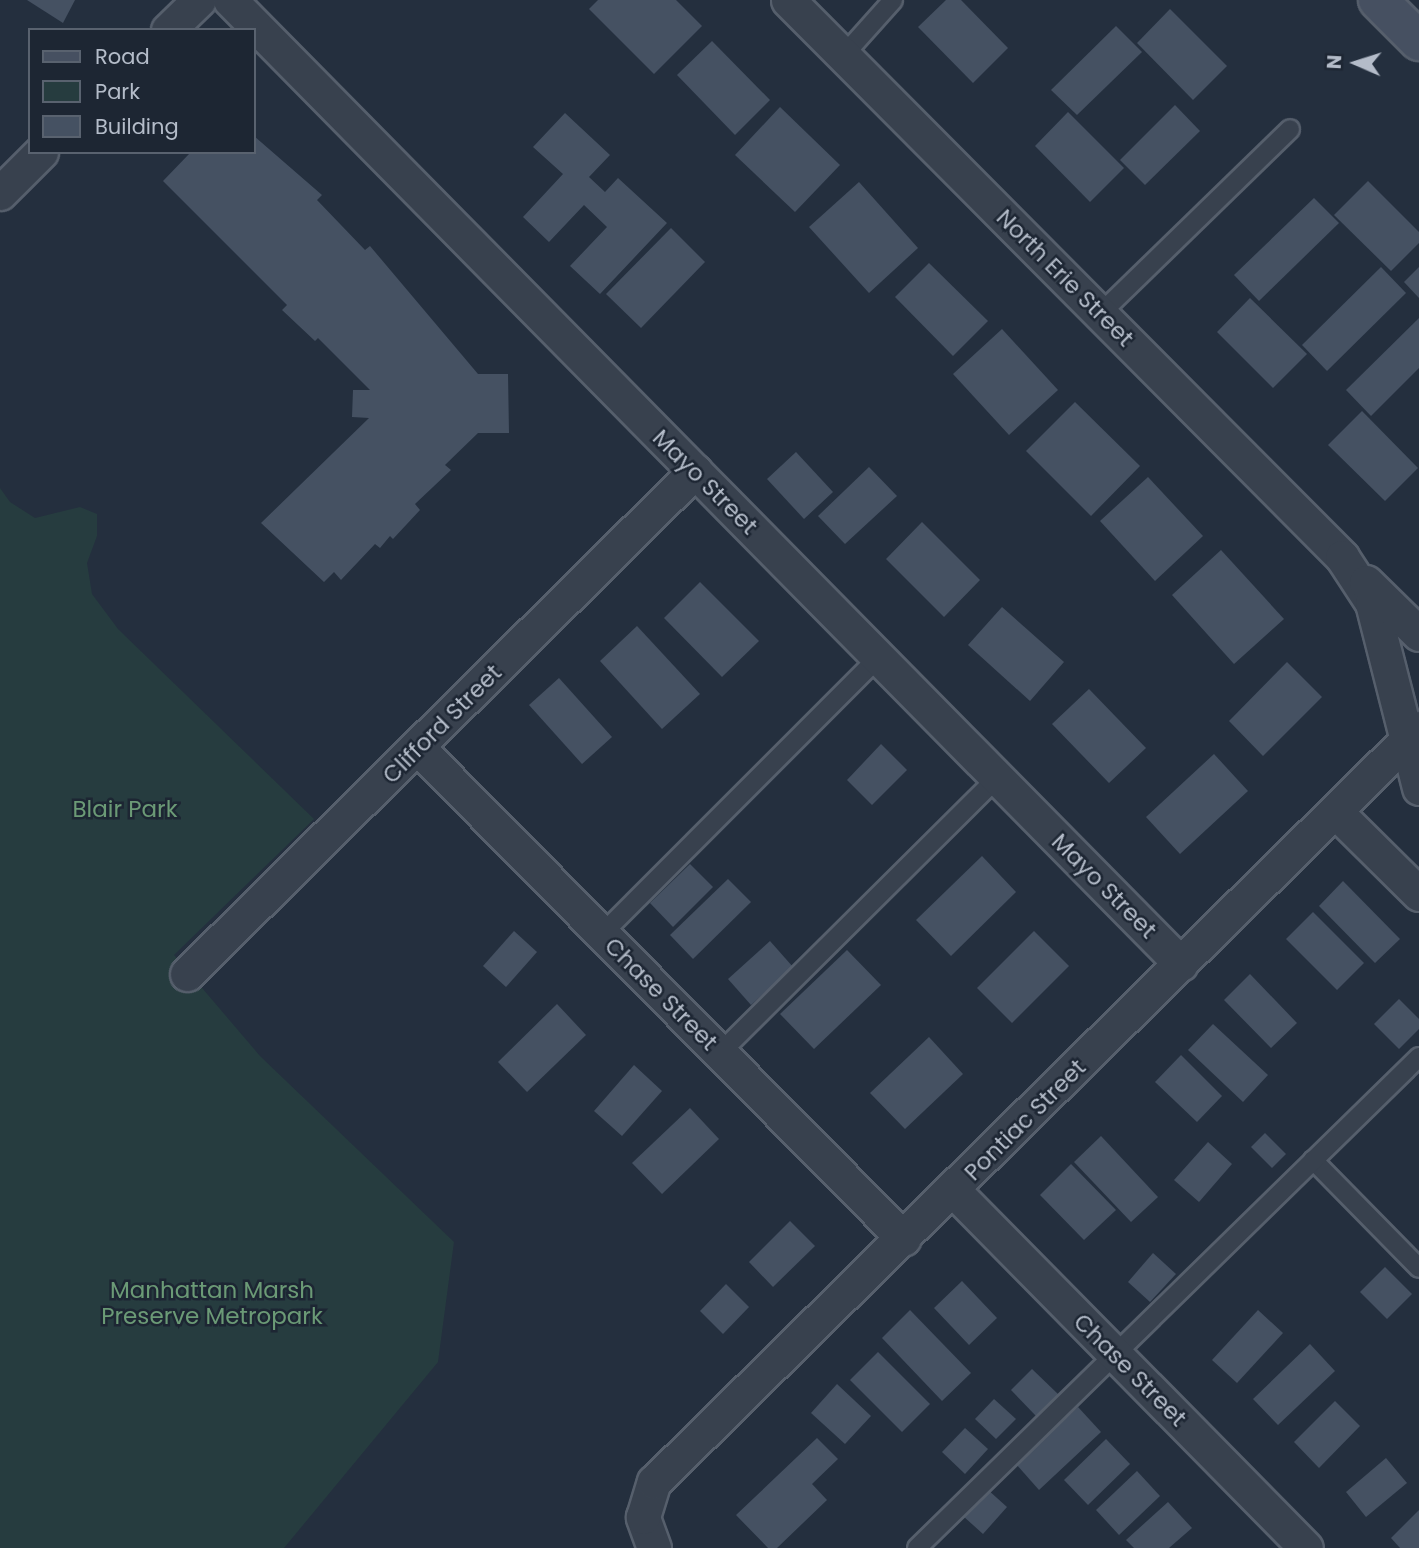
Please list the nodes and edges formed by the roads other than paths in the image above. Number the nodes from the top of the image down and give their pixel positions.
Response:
1 (199, 0) edge
2 (230, 0) edge
3 (788, 0) edge
4 (893, 0) edge
5 (1378, 0) edge
6 (170, 28) edge
7 (1419, 41) edge
8 (843, 56) junction
9 (1290, 129) dead end
10 (39, 154) edge
11 (0, 193) edge
12 (1100, 314) junction
13 (695, 471) junction
14 (1342, 557) junction
15 (1419, 634) edge
16 (878, 657) junction
17 (1413, 734) edge
18 (419, 749) junction
19 (997, 778) junction
20 (1419, 788) edge
21 (1335, 811) junction
22 (1419, 894) edge
23 (602, 934) junction
24 (1181, 964) junction
25 (187, 974) dead end
26 (720, 1053) junction
27 (1419, 1057) edge
28 (1313, 1160) junction
29 (954, 1191) junction
30 (904, 1239) junction
31 (1419, 1268) edge
32 (1115, 1354) junction
33 (654, 1548) edge
34 (917, 1548) edge
35 (1306, 1548) edge

1 - 6 street
2 - 13 street, Mayo Street
3 - 8 street, North Erie Street
4 - 8 lane
5 - 7 main road
8 - 12 street, North Erie Street
9 - 12 lane
10 - 11 street
12 - 14 street, North Erie Street
13 - 16 street, Mayo Street
13 - 18 street, Clifford Street
14 - 15 street, North Erie Street
14 - 17 street, North Erie Street
16 - 19 street, Mayo Street
16 - 23 lane
17 - 20 street, North Erie Street
17 - 21 street, Pontiac Street
18 - 23 street, Chase Street
18 - 25 street, Clifford Street
19 - 24 street, Mayo Street
19 - 26 lane
21 - 22 street
21 - 24 street, Pontiac Street
23 - 26 street, Chase Street
24 - 29 street, Pontiac Street
26 - 30 street, Chase Street
27 - 28 lane
28 - 31 lane
28 - 32 lane
29 - 30 street, Pontiac Street
29 - 32 street, Chase Street
30 - 33 street, Pontiac Street
32 - 34 lane
32 - 35 street, Chase Street

